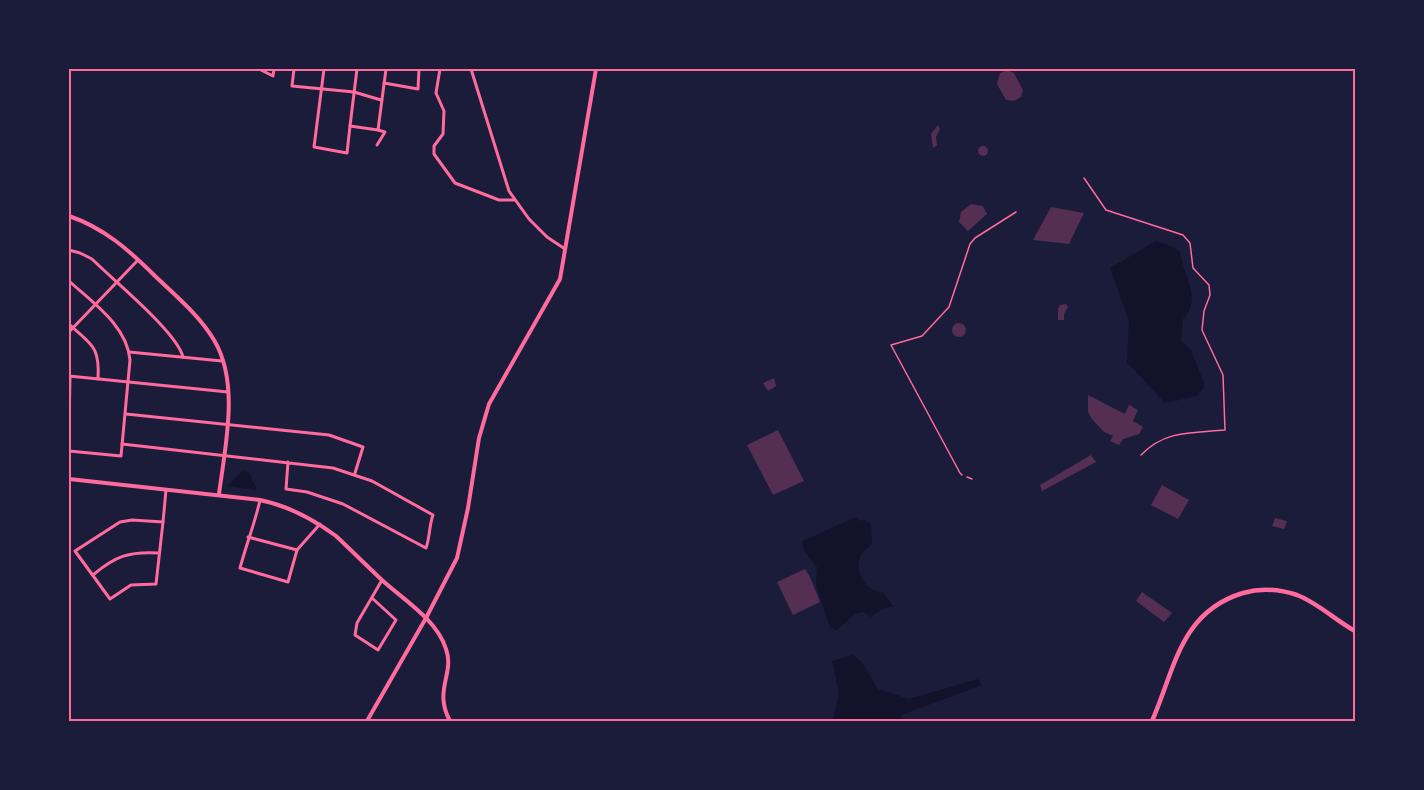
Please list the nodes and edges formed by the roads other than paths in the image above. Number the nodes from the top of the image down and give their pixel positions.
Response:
1 (259, 69) edge
2 (274, 69) edge
3 (294, 69) edge
4 (324, 69) edge
5 (357, 69) edge
6 (386, 69) edge
7 (419, 69) edge
8 (440, 69) edge
9 (471, 69) edge
10 (596, 69) edge
11 (384, 83) junction
12 (320, 89) junction
13 (354, 93) junction
14 (381, 100) junction
15 (350, 126) junction
16 (378, 130) junction
17 (377, 146) dead end
18 (1084, 178) dead end
19 (514, 200) junction
20 (1016, 212) dead end
21 (69, 216) edge
22 (566, 249) junction
23 (69, 250) edge
24 (139, 260) junction
25 (69, 281) edge
26 (117, 283) junction
27 (95, 305) junction
28 (69, 324) edge
29 (73, 328) junction
30 (69, 332) edge
31 (129, 352) junction
32 (183, 357) junction
33 (222, 361) junction
34 (70, 376) edge
35 (98, 379) junction
36 (129, 382) junction
37 (229, 392) junction
38 (126, 414) junction
39 (227, 424) junction
40 (69, 429) edge
41 (122, 444) junction
42 (69, 451) edge
43 (225, 454) junction
44 (1141, 455) dead end
45 (288, 462) junction
46 (355, 473) junction
47 (962, 475) dead end
48 (967, 477) dead end
49 (69, 479) edge
50 (972, 479) dead end
51 (166, 489) junction
52 (219, 494) junction
53 (260, 500) junction
54 (163, 522) junction
55 (320, 524) junction
56 (248, 537) junction
57 (297, 550) junction
58 (159, 553) junction
59 (93, 574) junction
60 (382, 580) junction
61 (372, 598) junction
62 (426, 618) junction
63 (1355, 631) edge
64 (367, 721) edge
65 (450, 721) edge
66 (1152, 721) edge

1 - 2 street
3 - 12 street
4 - 12 street
5 - 13 street
6 - 11 street
7 - 11 street
8 - 19 street
9 - 19 street
10 - 22 street
11 - 14 street
12 - 13 street
12 - 15 street
13 - 14 street
13 - 15 street
14 - 16 street
15 - 16 street
16 - 17 street
18 - 44 lane
19 - 22 street
20 - 47 lane
21 - 24 street
22 - 62 street
23 - 26 street
24 - 26 street
24 - 33 street
25 - 27 street
26 - 27 street
26 - 32 street
27 - 29 street
27 - 31 street
28 - 29 street
29 - 30 street
29 - 35 street
31 - 32 street
31 - 36 street
32 - 33 street
33 - 37 street
34 - 35 street
34 - 40 street
35 - 36 street
36 - 37 street
36 - 38 street
37 - 39 street
38 - 39 street
38 - 41 street
39 - 43 street
39 - 46 street
41 - 42 street
41 - 43 street
43 - 45 street
43 - 52 street
45 - 46 street
45 - 46 street
48 - 50 lane
49 - 51 street
51 - 52 street
51 - 54 street
52 - 53 street
53 - 55 street
53 - 56 street
54 - 58 street
54 - 59 street
55 - 57 street
55 - 60 street
56 - 57 street
56 - 57 street
58 - 59 street
58 - 59 street
60 - 61 street
60 - 62 street
61 - 61 street
62 - 64 street
62 - 65 street
63 - 66 main road

